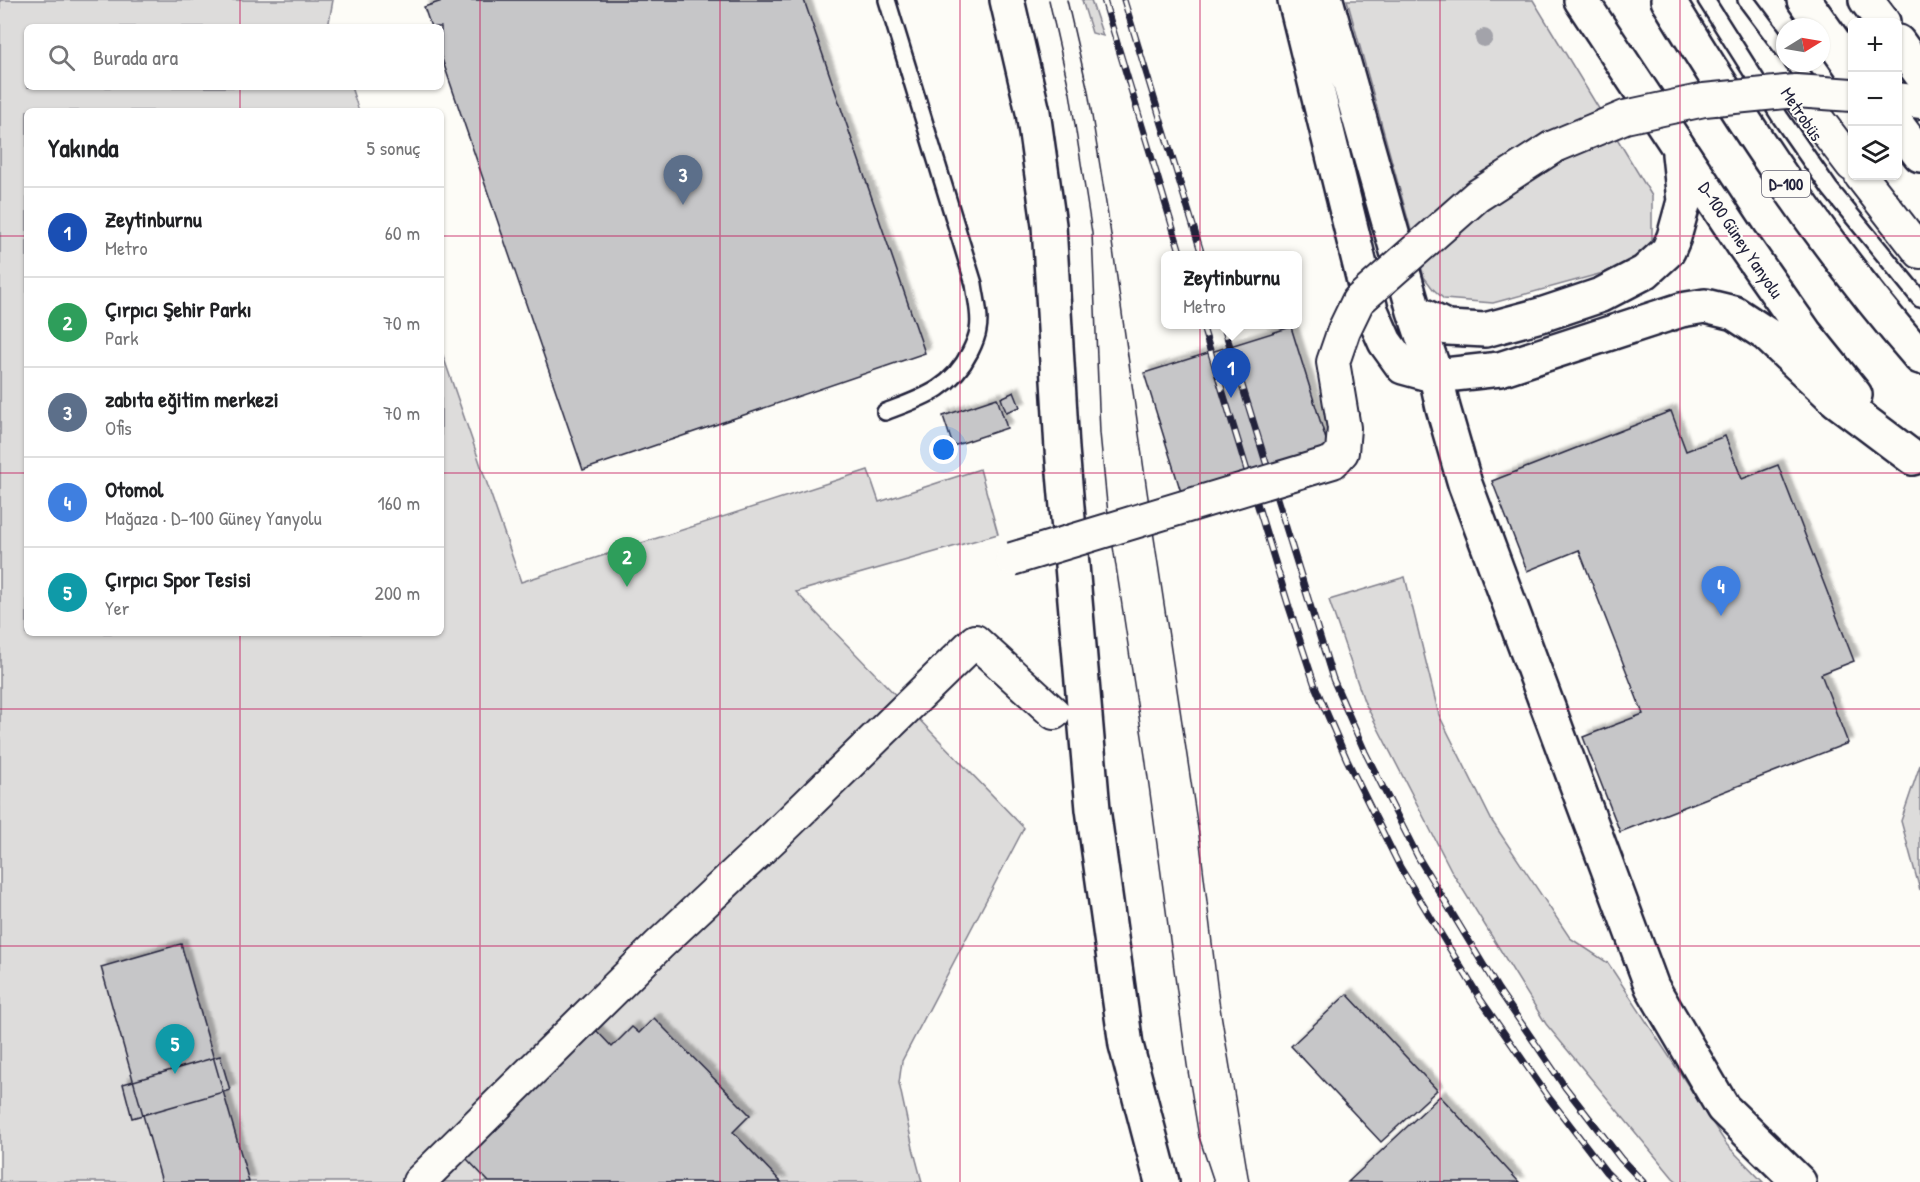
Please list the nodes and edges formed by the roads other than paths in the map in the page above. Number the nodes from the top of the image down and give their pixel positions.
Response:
1 (887, 0) edge
2 (1007, 0) edge
3 (1295, 0) edge
4 (1326, 0) edge
5 (1581, 0) edge
6 (1668, 0) edge
7 (1706, 0) edge
8 (1746, 0) edge
9 (1804, 0) edge
10 (1866, 0) edge
11 (1880, 18) edge
12 (1776, 40) edge
13 (1902, 48) edge
14 (1848, 62) edge
15 (1920, 73) edge
16 (1795, 77) edge
17 (1848, 94) edge
18 (1902, 100) edge
19 (1920, 102) edge
20 (1902, 131) edge
21 (1848, 140) edge
22 (1678, 149) junction
23 (1920, 155) edge
24 (1848, 159) edge
25 (1864, 180) edge
26 (1876, 180) edge
27 (1920, 234) edge
28 (1920, 252) edge
29 (1920, 299) edge
30 (1414, 311) junction
31 (1920, 357) edge
32 (1436, 376) junction
33 (885, 412) dead end
34 (1916, 462) edge
35 (1012, 559) dead end
36 (1054, 714) dead end
37 (419, 1182) edge
38 (1162, 1182) edge
39 (1799, 1182) edge

1 - 33 lane
2 - 38 main road
3 - 32 main road
4 - 30 main road
5 - 22 main road, D-100 Güney Yanyolu
6 - 31 main road, D-100
7 - 29 lane, Metrobüs
8 - 12 lane
9 - 14 main road
10 - 11 main road
13 - 15 main road
16 - 17 street, bridge
16 - 21 lane, Metrobüs
16 - 24 street
16 - 35 street, bridge
18 - 19 street
20 - 23 main road
22 - 30 main road
22 - 34 main road, D-100 Güney Yanyolu
25 - 28 street
26 - 27 lane
30 - 32 main road
32 - 34 main road
32 - 39 main road
36 - 37 street

